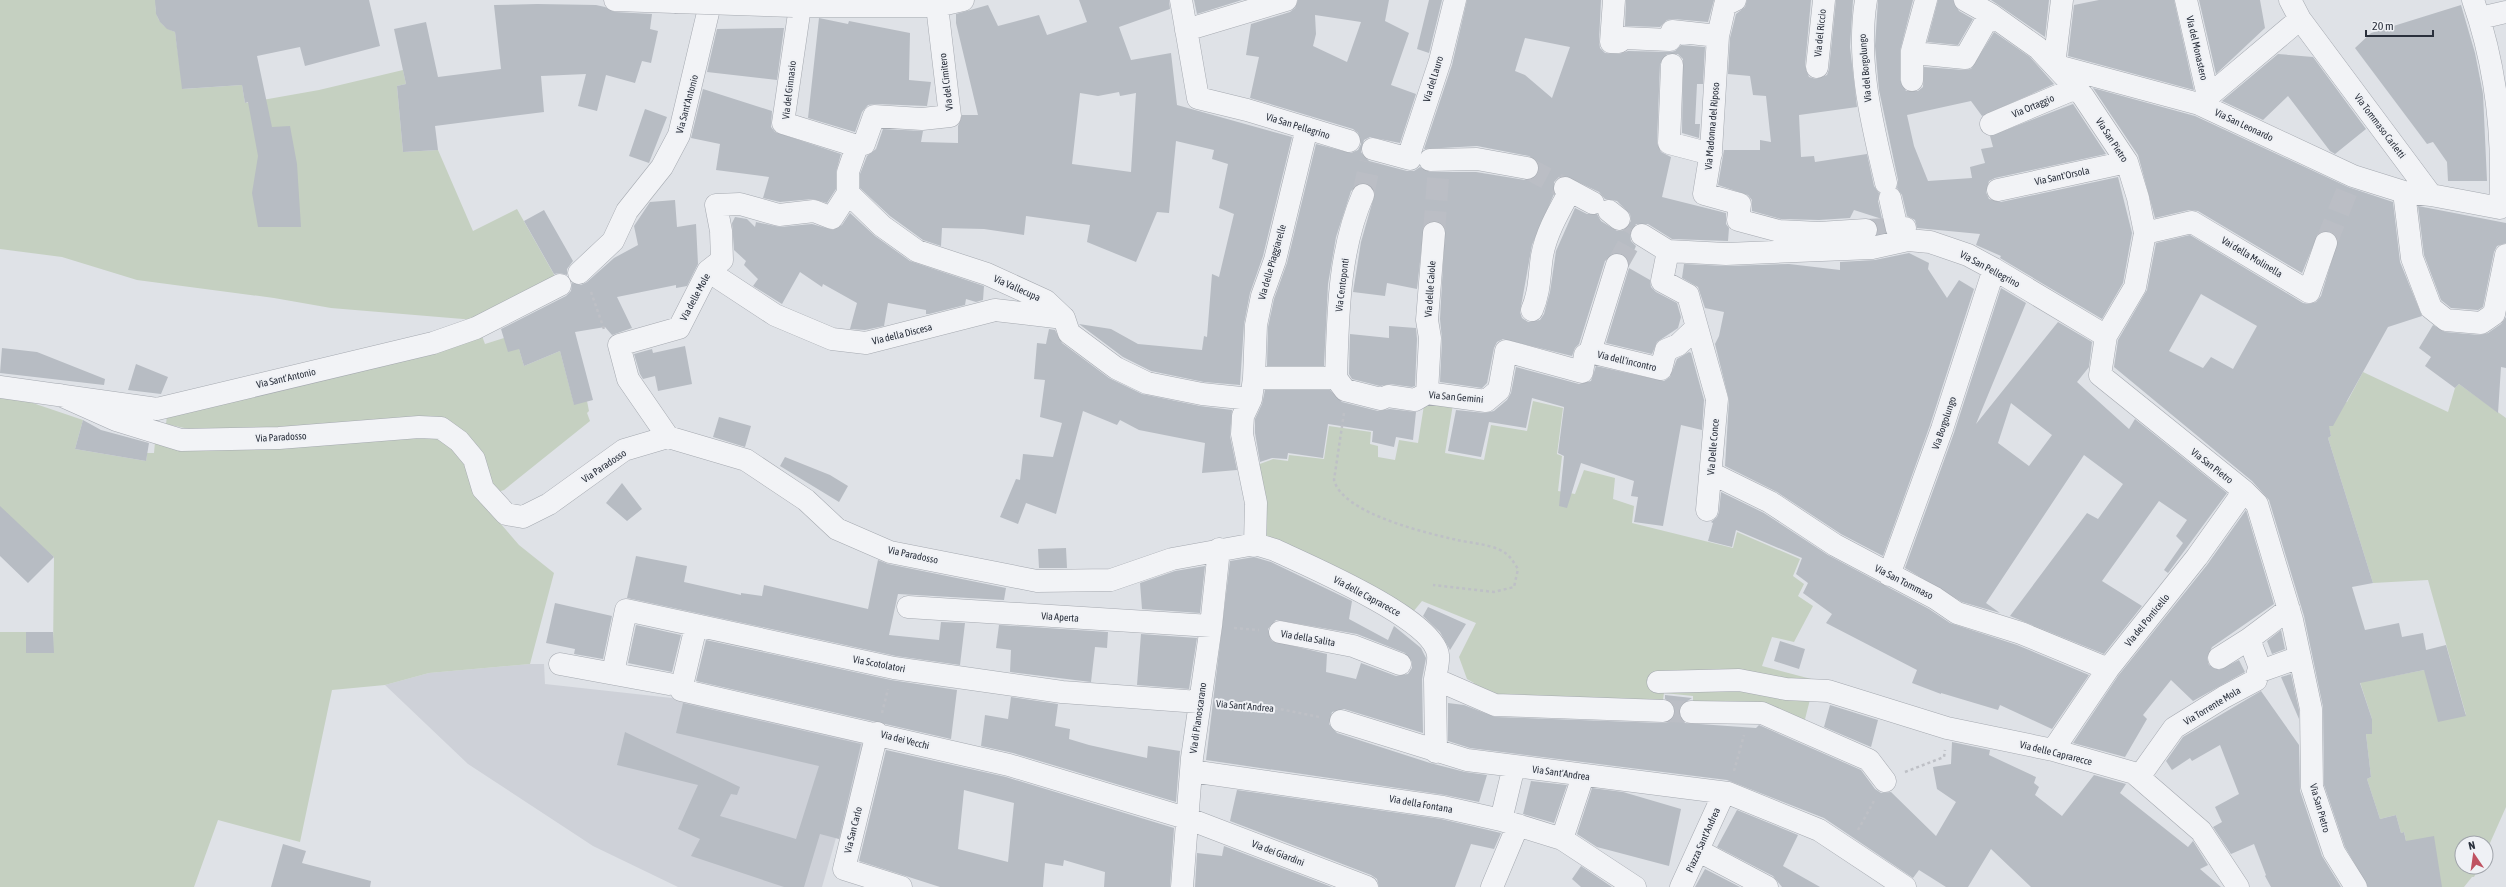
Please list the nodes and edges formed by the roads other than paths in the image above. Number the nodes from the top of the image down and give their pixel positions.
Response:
1 (615, 0) edge
2 (711, 0) edge
3 (963, 0) edge
4 (1181, 0) edge
5 (1286, 0) edge
6 (1456, 0) edge
7 (1614, 0) edge
8 (1735, 0) edge
9 (1824, 0) edge
10 (1866, 0) edge
11 (1926, 0) edge
12 (1965, 0) edge
13 (2064, 0) edge
14 (2186, 0) edge
15 (836, 3) edge
16 (799, 4) edge
17 (937, 6) junction
18 (2295, 9) edge
19 (2476, 9) edge
20 (2506, 12) edge
21 (1990, 14) junction
22 (1186, 30) junction
23 (1718, 36) junction
24 (1671, 49) junction
25 (1924, 54) dead end
26 (2054, 65) junction
27 (1817, 67) dead end
28 (1912, 80) dead end
29 (2076, 88) junction
30 (2203, 100) junction
31 (1991, 124) dead end
32 (1307, 128) junction
33 (1349, 141) dead end
34 (857, 146) junction
35 (1372, 153) dead end
36 (1711, 154) junction
37 (1425, 160) junction
38 (2127, 162) junction
39 (1527, 168) tunnel mouth
40 (2504, 186) edge
41 (1998, 190) dead end
42 (2404, 192) junction
43 (848, 193) junction
44 (1363, 195) tunnel mouth
45 (2431, 195) junction
46 (1607, 211) dead end
47 (2503, 211) edge
48 (1897, 228) dead end
49 (1866, 230) tunnel mouth
50 (1434, 233) tunnel mouth
51 (2145, 233) junction
52 (1642, 235) dead end
53 (2326, 243) tunnel mouth
54 (1668, 251) junction
55 (2506, 255) edge
56 (1617, 265) tunnel mouth
57 (708, 271) junction
58 (581, 272) road end
59 (2001, 273) junction
60 (560, 284) dead end
61 (1532, 310) dead end
62 (1064, 318) junction
63 (1696, 328) junction
64 (2106, 336) junction
65 (1590, 352) junction
66 (1342, 384) junction
67 (0, 387) edge
68 (1252, 388) junction
69 (1426, 392) junction
70 (60, 395) junction
71 (668, 437) junction
72 (1711, 473) junction
73 (2244, 491) junction
74 (1707, 510) dead end
75 (1255, 544) junction
76 (1219, 549) junction
77 (1889, 575) junction
78 (908, 607) dead end
79 (2289, 610) junction
80 (696, 626) junction
81 (1211, 626) junction
82 (1280, 632) road end
83 (2248, 639) junction
84 (2300, 657) junction
85 (2219, 658) dead end
86 (560, 664) dead end
87 (1400, 664) dead end
88 (2108, 669) junction
89 (2261, 671) junction
90 (613, 672) junction
91 (1435, 679) junction
92 (1658, 682) dead end
93 (669, 684) dead end
94 (1200, 702) junction
95 (1663, 711) tunnel mouth
96 (1691, 712) tunnel mouth
97 (1341, 722) road end
98 (877, 733) junction
99 (2053, 750) junction
100 (1436, 752) junction
101 (1514, 766) junction
102 (1191, 771) junction
103 (1583, 776) junction
104 (2139, 777) junction
105 (1885, 781) dead end
106 (1726, 793) junction
107 (1189, 819) junction
108 (1510, 822) junction
109 (1562, 840) junction
110 (1699, 851) junction
111 (901, 887) edge
112 (1182, 887) edge
113 (1368, 887) edge
114 (1492, 887) edge
115 (1635, 887) edge
116 (1681, 887) edge
117 (1767, 887) edge
118 (1905, 887) edge
119 (2238, 887) edge
120 (2356, 887) edge

1 - 16 street, bridge
2 - 58 street, Via Sant'Antonio
3 - 17 street
4 - 22 street
5 - 22 street
6 - 37 street, Via del Lauro
7 - 24 street
8 - 23 street, Via Madonna del Riposo
9 - 27 street, Via del Riccio
10 - 48 street, Via del Borgolungo
11 - 28 street
12 - 21 street, Via San Pietro
13 - 26 street
14 - 30 street, Via del Monastero
15 - 16 street
15 - 17 street
16 - 34 street, Via del Ginnasio
17 - 34 street, Via del Cimitero
18 - 30 street
18 - 45 street, Via Tommaso Carletti
19 - 20 street
19 - 40 street
21 - 25 street
21 - 26 street, Via San Pietro
22 - 32 street, Via San Pellegrino
23 - 24 street
23 - 36 street, Via Madonna del Riposo
24 - 36 street
26 - 29 street, Via San Pietro
26 - 30 street, Via San Leonardo
29 - 31 street, Via Ortaggio
29 - 38 street, Via San Pietro
30 - 42 street, Via San Leonardo
32 - 33 street, Via San Pellegrino
32 - 68 street, Via delle Piaggiarelle
34 - 43 street
35 - 37 street
36 - 49 street, Via Madonna del Riposo
37 - 39 street
38 - 41 street, Via Sant'Orsola
38 - 51 street, Via San Pietro
40 - 47 street
42 - 45 street, Via San Leonardo
42 - 55 street
43 - 57 street, Via delle Mole
43 - 62 street, Via Vallecupa
44 - 66 street, Via Centoponti
45 - 47 street
46 - 61 street
50 - 69 street, Via delle Caiole
51 - 53 street, Vai della Molinella
51 - 64 street, Via San Pietro
52 - 54 street, Via San Pellegrino
54 - 59 street, Via San Pellegrino
54 - 63 street, Via Delle Conce
56 - 65 street
57 - 62 street, Via della Discesa
57 - 71 street, Via delle Mole
59 - 64 street, Via San Pellegrino
59 - 77 street, Via Borgolungo
60 - 70 street, Via Sant'Antonio
62 - 68 street, Via Vallecupa
63 - 65 street, Via dell'incontro
63 - 72 street, Via Delle Conce
64 - 73 street, Via San Pietro
65 - 69 street, Via San Gemini
66 - 68 street, Via San Gemini
66 - 69 street, Via San Gemini
67 - 70 street, Via Sant'Antonio
68 - 75 street
70 - 71 street, Via Paradosso
71 - 76 street, Via Paradosso
72 - 74 street, Via Delle Conce
72 - 77 street, Via San Tommaso
73 - 79 street, Via San Pietro
73 - 88 street, Via del Ponticello
75 - 76 street, Via delle Caprarecce
75 - 91 street, Via delle Caprarecce
76 - 81 street, Via di Pianoscarano
77 - 88 street, Via San Tommaso
78 - 81 street, Via Aperta
79 - 83 street
79 - 84 street, Via San Pietro
80 - 90 street, Via Scotolatori
80 - 94 street, Via Scotolatori
80 - 98 street, Via dei Vecchi
81 - 94 street, Via di Pianoscarano
82 - 87 street, Via della Salita
83 - 85 street
83 - 89 street
84 - 89 street, Via Torrente Mola
84 - 120 street, Via San Pietro
86 - 90 street
88 - 99 street, Via del Ponticello
89 - 104 street, Via Torrente Mola
90 - 93 street
91 - 95 street
91 - 100 street, Via delle Caprarecce
92 - 99 street, Via delle Caprarecce
94 - 102 street, Via di Pianoscarano
96 - 105 street
97 - 100 street, Via Sant'Andrea
98 - 107 street, Via dei Vecchi
98 - 111 street, Via San Carlo
99 - 104 street, Via delle Caprarecce
100 - 101 street, Via Sant'Andrea
101 - 103 street, Via Sant'Andrea
101 - 108 street
102 - 107 street, Via di Pianoscarano
102 - 108 street, Via della Fontana
103 - 106 street, Via Sant'Andrea
103 - 109 street
104 - 119 street, Via delle Caprarecce
106 - 110 street, Piazza Sant'Andrea
106 - 118 street, Via Sant'Andrea
107 - 112 street, Via di Pianoscarano
107 - 113 street, Via dei Giardini
108 - 109 street, Via della Fontana
108 - 114 street
109 - 115 street, Via della Fontana
110 - 116 street, Piazza Sant'Andrea
110 - 117 street

